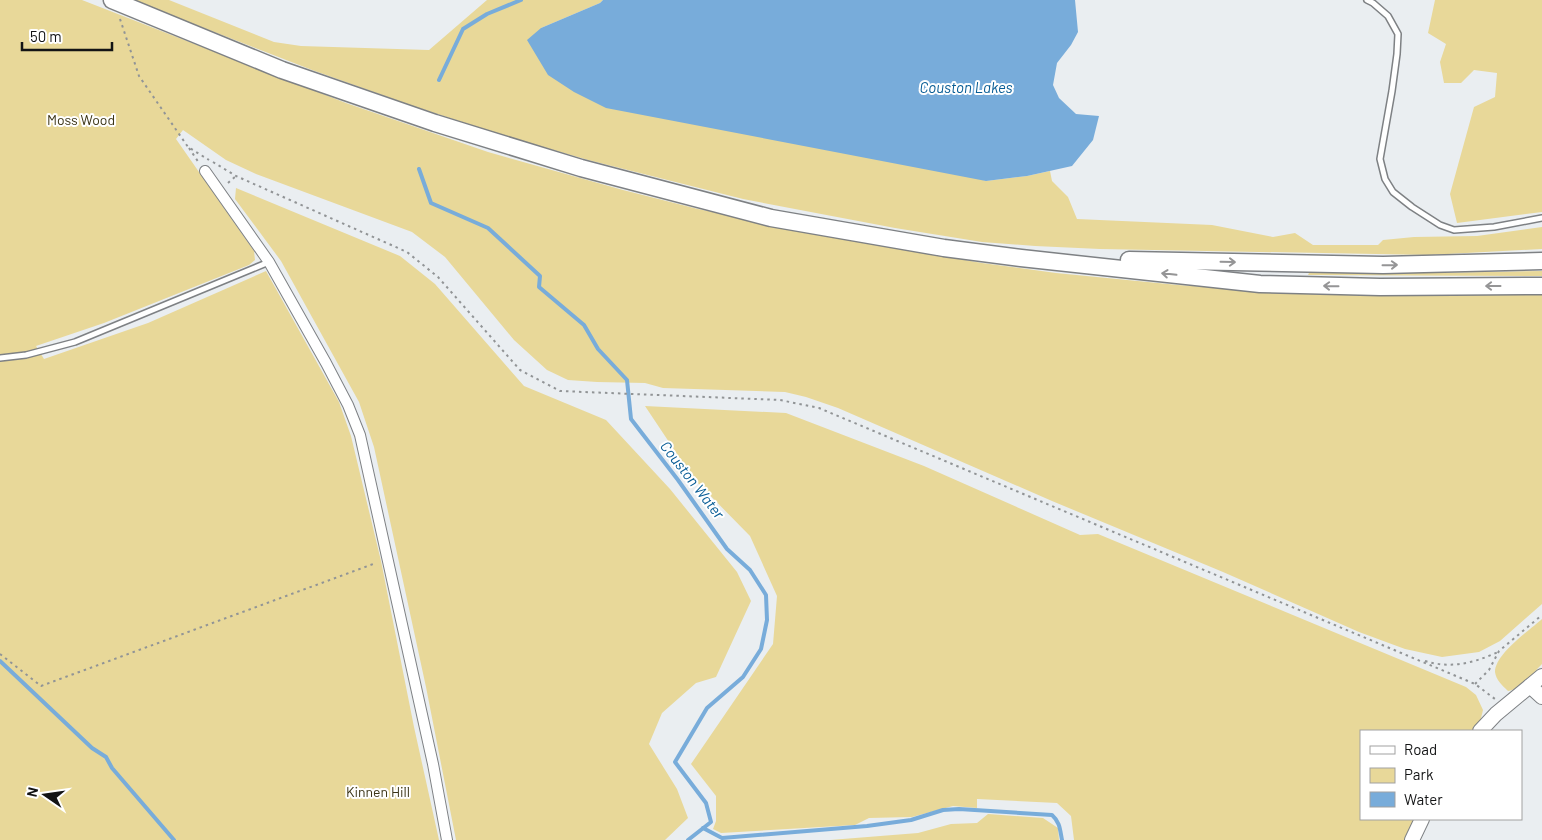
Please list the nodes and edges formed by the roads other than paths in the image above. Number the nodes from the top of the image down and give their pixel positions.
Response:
1 (112, 0) edge
2 (1367, 0) edge
3 (205, 171) road end
4 (1542, 218) edge
5 (1542, 255) edge
6 (1021, 258) junction
7 (1542, 261) edge
8 (270, 262) junction
9 (1522, 262) junction
10 (1542, 286) edge
11 (0, 358) edge
12 (1542, 676) edge
13 (1530, 686) junction
14 (1542, 697) edge
15 (1481, 730) edge
16 (1422, 820) edge
17 (447, 840) edge
18 (1412, 840) edge

1 - 6 main road
2 - 4 lane
3 - 8 street
5 - 9 main road
6 -> 9 main road
10 -> 6 main road
7 - 9 main road
8 - 11 lane
8 - 17 street
12 - 13 main road
13 - 14 main road
13 - 15 main road
16 - 18 main road

